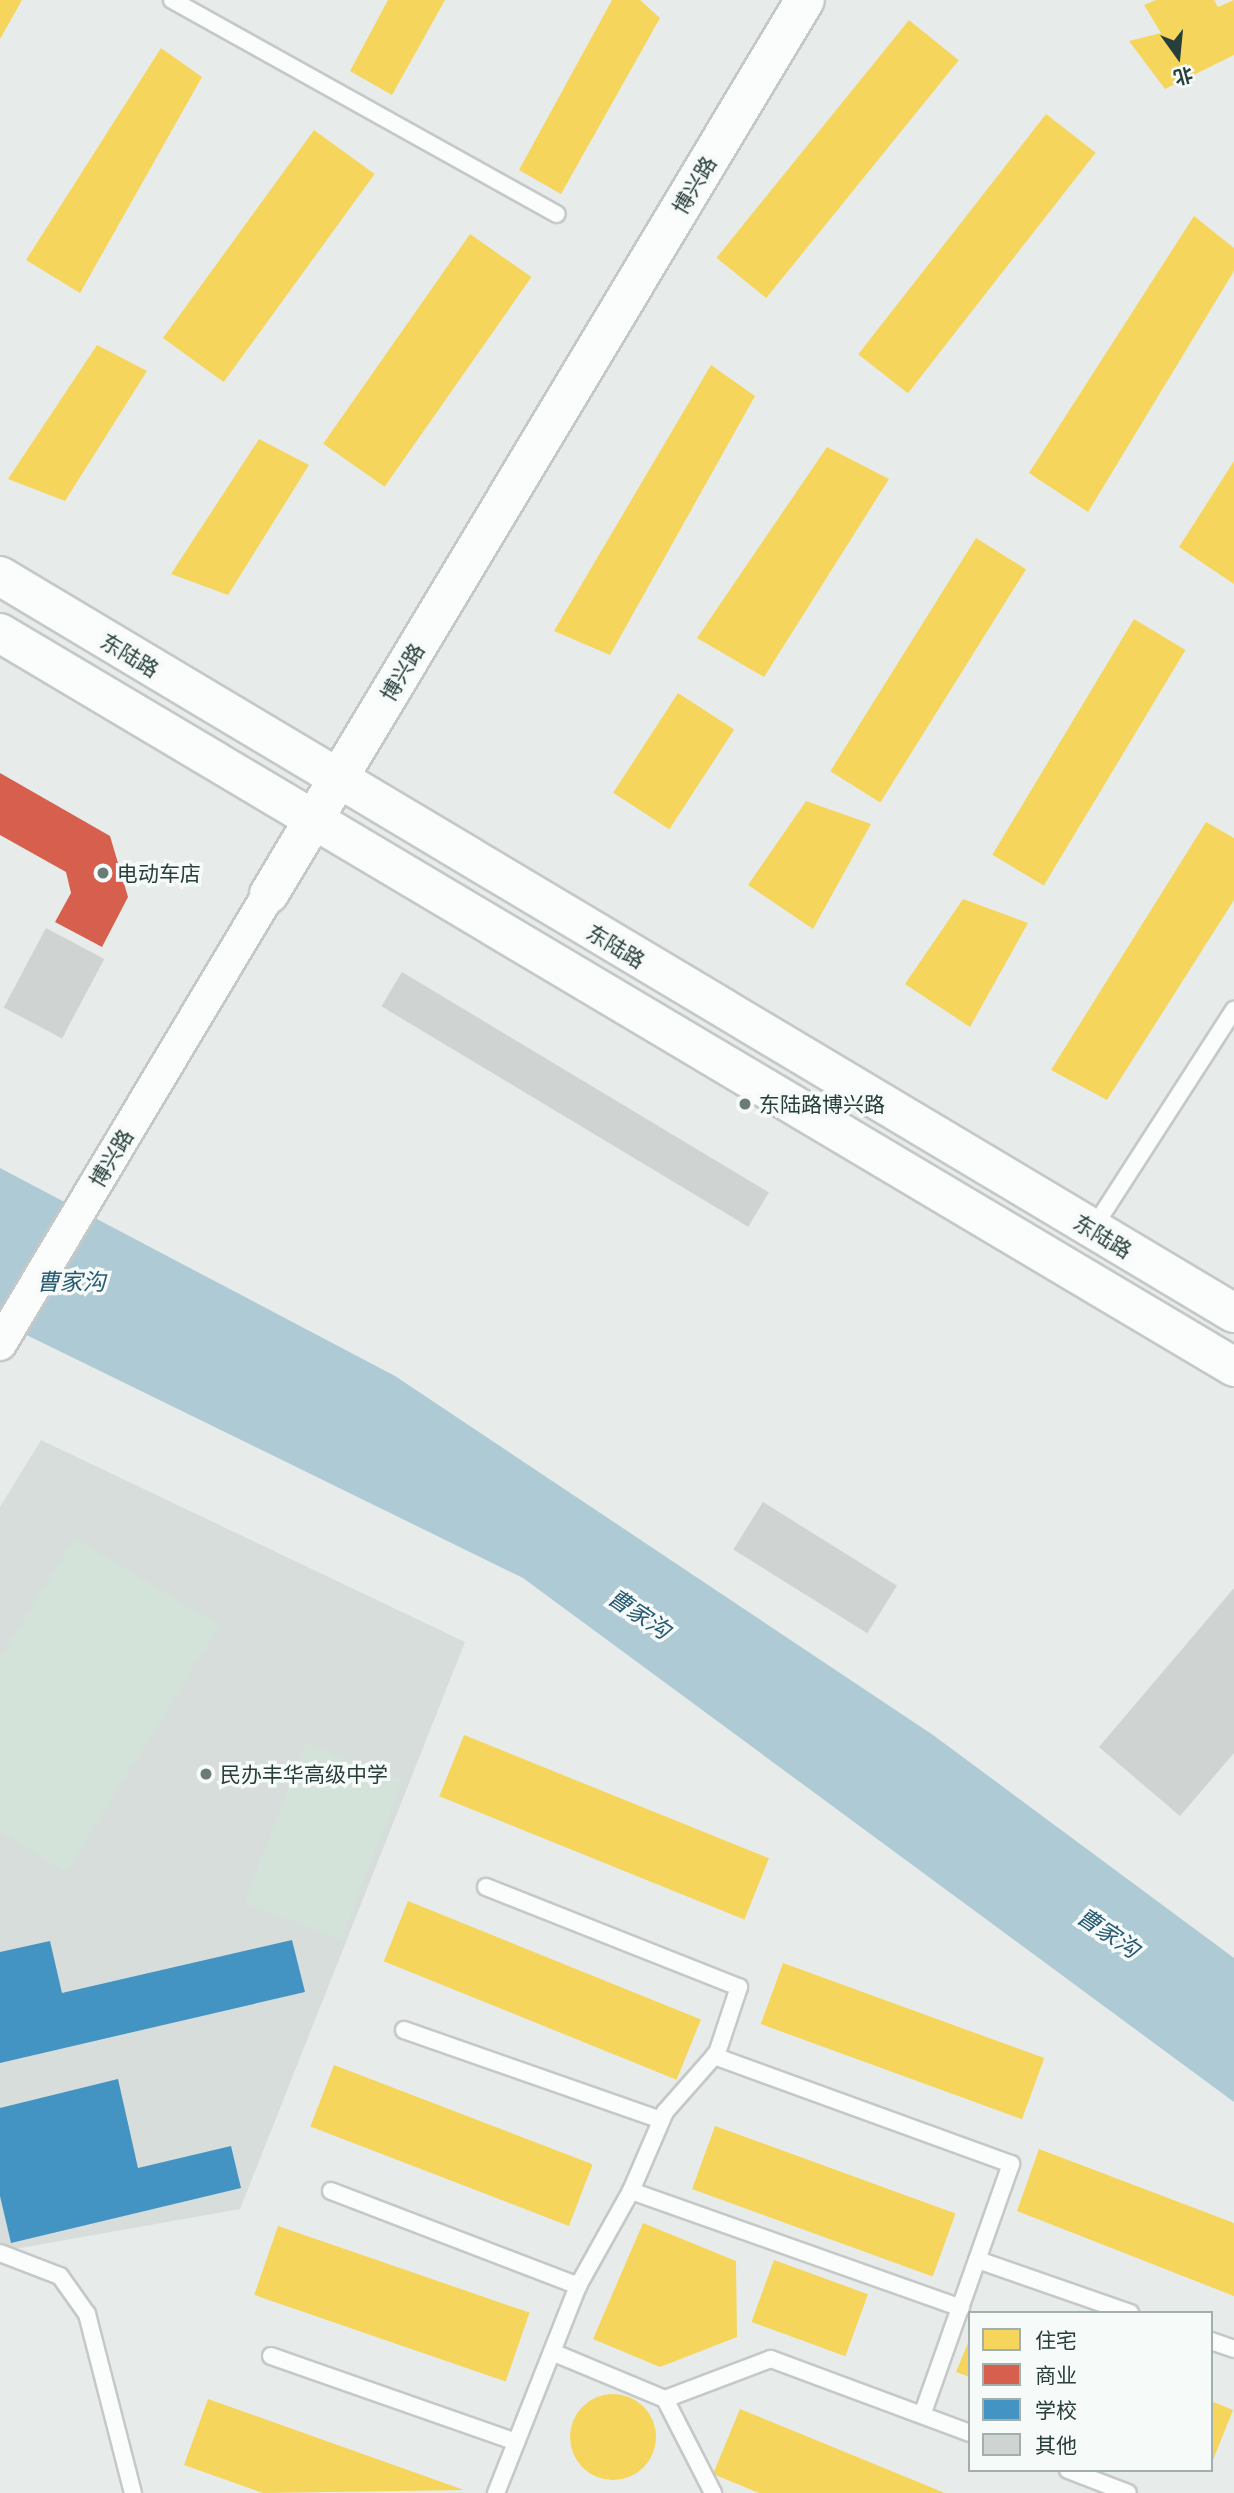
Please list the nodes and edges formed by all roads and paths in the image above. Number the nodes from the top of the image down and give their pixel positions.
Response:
1 (172, 0) edge
2 (805, 0) edge
3 (557, 214) dead end
4 (0, 576) edge
5 (0, 633) edge
6 (337, 780) junction
7 (314, 820) junction
8 (269, 894) joint
9 (1234, 1010) edge
10 (1092, 1230) junction
11 (1234, 1313) edge
12 (0, 1344) edge
13 (1234, 1367) edge
14 (485, 1887) dead end
15 (404, 2030) dead end
16 (714, 2056) junction
17 (661, 2120) junction
18 (331, 2191) dead end
19 (631, 2191) junction
20 (0, 2253) edge
21 (978, 2260) junction
22 (578, 2286) junction
23 (961, 2308) junction
24 (1124, 2311) edge
25 (1213, 2342) edge
26 (1234, 2349) edge
27 (552, 2352) junction
28 (271, 2356) dead end
29 (665, 2399) junction
30 (922, 2416) junction
31 (968, 2432) edge
32 (516, 2442) junction
33 (1073, 2472) edge
34 (133, 2493) edge
35 (496, 2493) edge
36 (713, 2493) edge
37 (1128, 2493) edge

1 - 3 lane
2 - 6 main road, 博兴路
4 - 6 main road, 东陆路
5 - 7 main road
6 - 7 main road, 博兴路
6 - 10 main road, 东陆路
7 - 8 main road, 博兴路
7 - 13 main road
8 - 12 street, 博兴路
9 - 10 lane
10 - 11 main road, 东陆路
14 - 16 lane
15 - 17 lane
16 - 17 lane
16 - 21 lane
17 - 19 lane
18 - 22 lane
19 - 22 lane
19 - 23 lane
20 - 34 lane
21 - 23 lane
21 - 24 lane
22 - 27 lane
23 - 30 lane
25 - 26 lane
27 - 29 lane
27 - 32 lane
28 - 32 lane
29 - 30 lane
29 - 36 lane
30 - 31 lane
32 - 35 lane
33 - 37 lane

